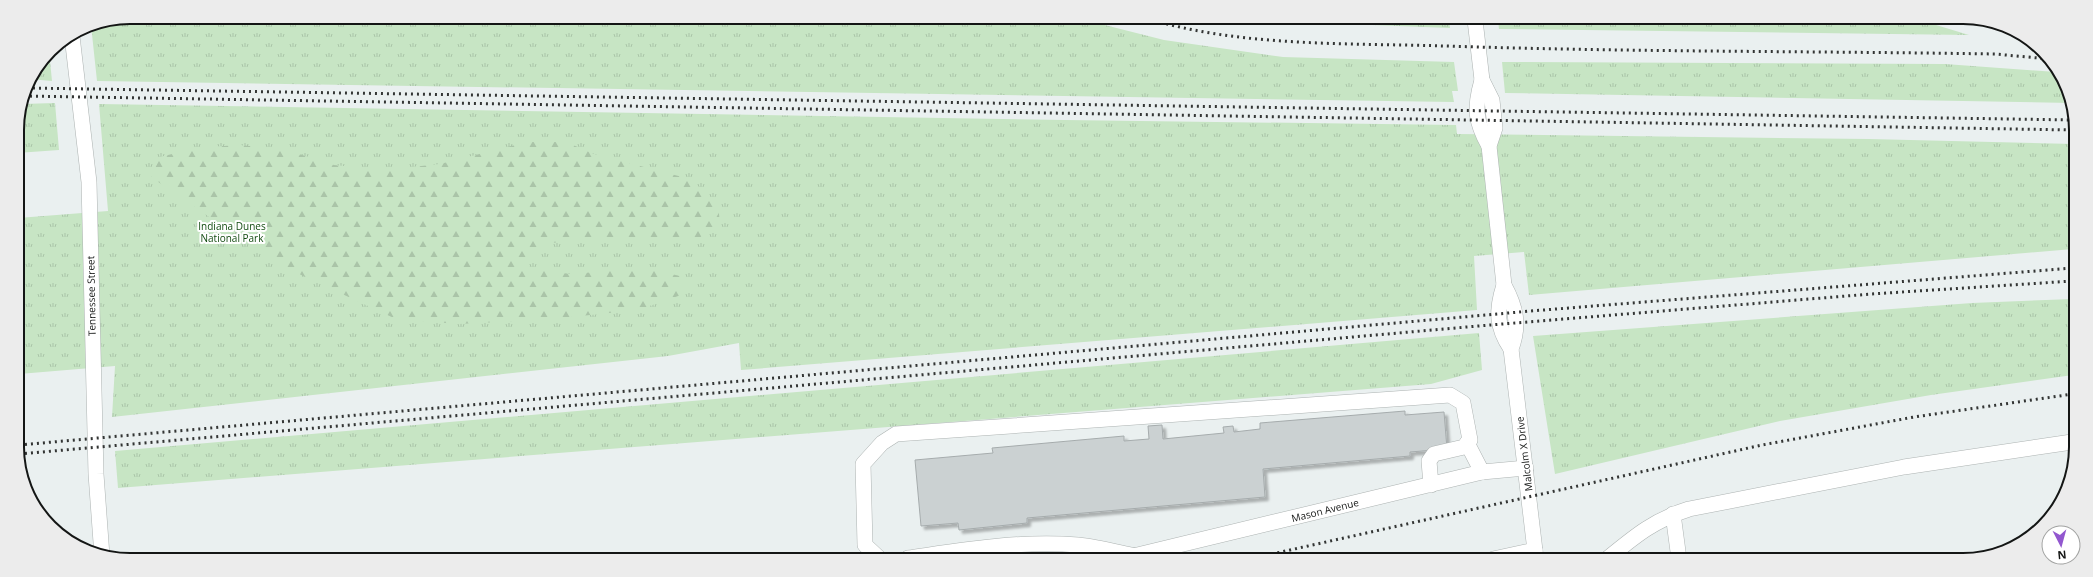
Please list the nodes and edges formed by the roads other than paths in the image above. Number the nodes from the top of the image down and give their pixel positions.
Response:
1 (1475, 24) edge
2 (73, 41) edge
3 (2069, 442) edge
4 (1467, 443) junction
5 (1526, 468) junction
6 (1482, 472) junction
7 (1431, 485) junction
8 (1673, 514) junction
9 (101, 549) edge
10 (874, 553) edge
11 (944, 553) edge
12 (1113, 553) edge
13 (1147, 553) edge
14 (1536, 553) edge
15 (1614, 553) edge
16 (1677, 553) edge

1 - 5 street, Malcolm X Drive
2 - 9 street, Tennessee Street
3 - 8 street
4 - 6 street
4 - 7 street
4 - 10 street
5 - 6 street, Mason Avenue
5 - 14 street, Malcolm X Drive
6 - 7 street, Mason Avenue
7 - 13 street, Mason Avenue
8 - 15 street
8 - 16 street
11 - 12 street

